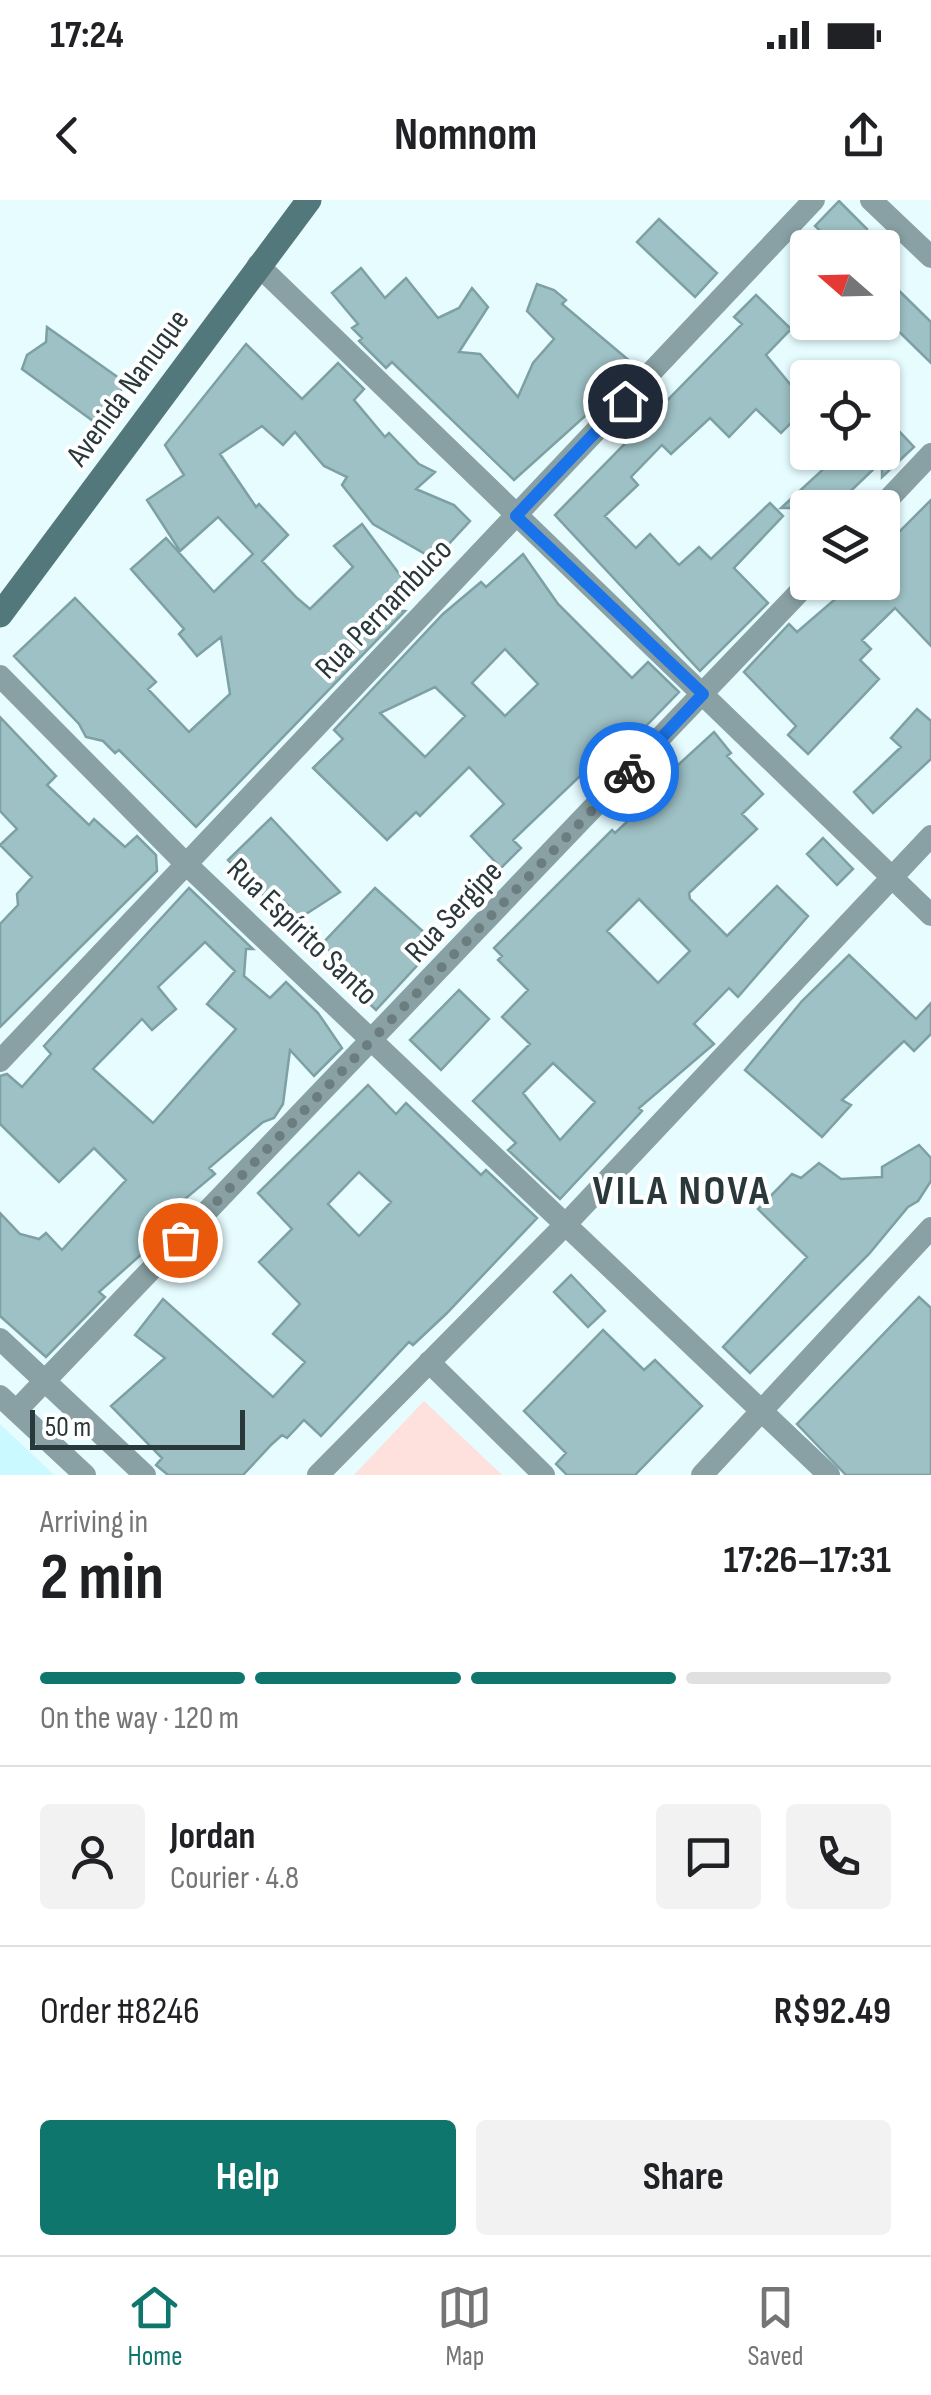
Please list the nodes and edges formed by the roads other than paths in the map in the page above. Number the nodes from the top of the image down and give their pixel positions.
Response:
1 (309, 200) edge
2 (814, 200) edge
3 (871, 200) edge
4 (931, 257) edge
5 (258, 265) junction
6 (931, 454) edge
7 (897, 490) edge
8 (516, 516) junction
9 (792, 600) edge
10 (0, 614) edge
11 (0, 676) edge
12 (703, 694) junction
13 (931, 836) edge
14 (185, 863) junction
15 (892, 877) junction
16 (931, 914) edge
17 (372, 1043) junction
18 (0, 1061) edge
19 (566, 1224) junction
20 (931, 1228) edge
21 (0, 1339) edge
22 (429, 1362) junction
23 (44, 1381) junction
24 (8, 1403) edge
25 (764, 1412) junction
26 (85, 1475) edge
27 (145, 1475) edge
28 (318, 1475) edge
29 (544, 1475) edge
30 (702, 1475) edge
31 (829, 1475) edge

1 - 5 main road, Avenida Nanuque
2 - 8 street, Rua Pernambuco
3 - 4 street
5 - 8 street
5 - 10 main road, Avenida Nanuque
6 - 7 street
8 - 12 street
8 - 14 street, Rua Pernambuco
9 - 12 street, Rua Sergipe
11 - 14 street, Rua Espírito Santo
12 - 15 street
12 - 17 street, Rua Sergipe
13 - 15 street
14 - 17 street, Rua Espírito Santo
14 - 18 street, Rua Pernambuco
15 - 16 street
15 - 19 street
17 - 19 street, Rua Espírito Santo
17 - 23 street, Rua Sergipe
19 - 22 street
19 - 25 street, Rua Espírito Santo
20 - 25 street
21 - 23 street
22 - 28 street
22 - 29 street
23 - 24 street, Rua Sergipe
23 - 27 street
24 - 26 street
25 - 30 street
25 - 31 street, Rua Espírito Santo

